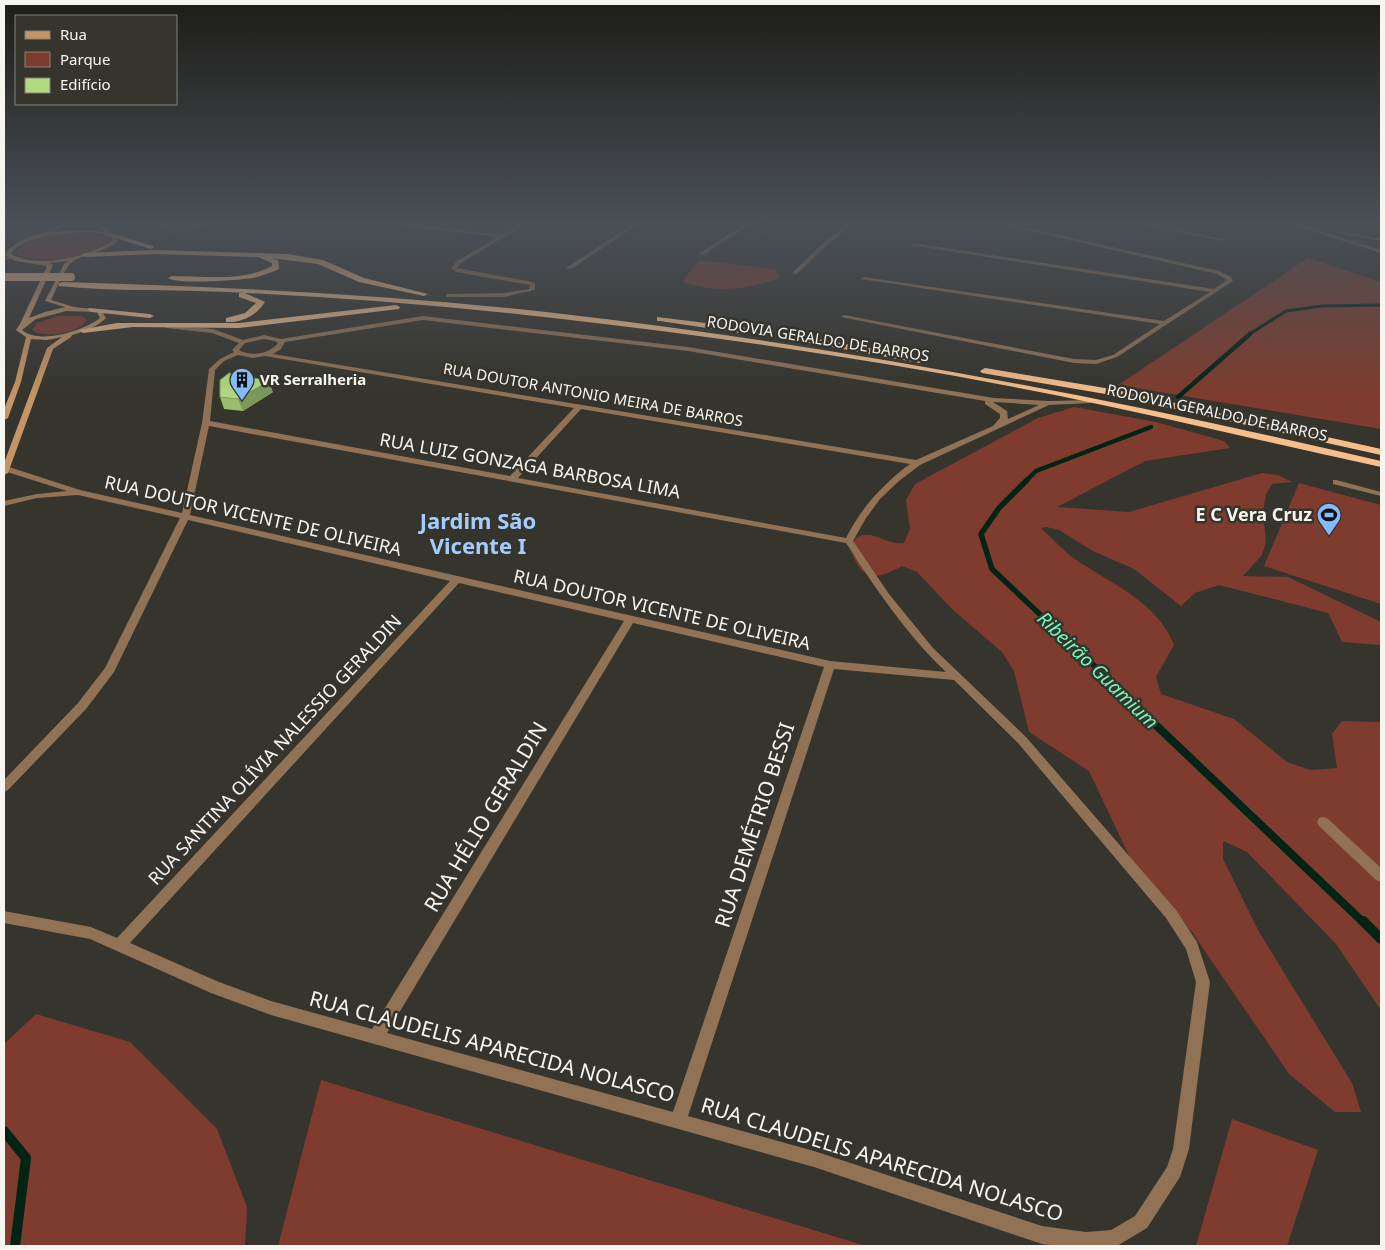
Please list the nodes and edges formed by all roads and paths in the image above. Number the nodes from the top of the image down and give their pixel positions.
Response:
1 (43, 280) edge
2 (59, 280) edge
3 (214, 280) edge
4 (363, 280) edge
5 (516, 280) edge
6 (873, 280) edge
7 (1145, 280) edge
8 (1230, 280) edge
9 (4, 284) edge
10 (63, 284) junction
11 (1215, 291) junction
12 (424, 294) junction
13 (448, 296) junction
14 (80, 309) junction
15 (92, 310) junction
16 (844, 317) dead end
17 (590, 320) junction
18 (1165, 323) junction
19 (23, 324) junction
20 (165, 326) junction
21 (80, 331) junction
22 (29, 336) junction
23 (281, 340) junction
24 (242, 342) junction
25 (237, 353) junction
26 (264, 354) junction
27 (941, 392) junction
28 (1090, 400) junction
29 (1048, 403) junction
30 (579, 407) junction
31 (4, 418) edge
32 (206, 423) junction
33 (993, 429) junction
34 (1381, 452) edge
35 (917, 463) junction
36 (1381, 464) edge
37 (5, 471) edge
38 (512, 480) junction
39 (1336, 482) dead end
40 (78, 492) junction
41 (1381, 494) edge
42 (4, 504) edge
43 (185, 517) junction
44 (849, 541) junction
45 (457, 579) junction
46 (630, 619) junction
47 (830, 665) junction
48 (958, 677) junction
49 (4, 787) edge
50 (1323, 822) dead end
51 (1381, 876) edge
52 (4, 917) edge
53 (119, 945) junction
54 (376, 1037) junction
55 (678, 1121) junction

1 - 19 main road
2 - 14 main road
3 - 12 highway, RODOVIA GERALDO DE BARROS
4 - 12 highway
5 - 13 street
6 - 18 street
7 - 11 street
8 - 11 street
9 - 10 highway, RODOVIA GERALDO DE BARROS
10 - 15 highway
10 - 17 highway, RODOVIA GERALDO DE BARROS
11 - 18 street
12 - 13 highway, RODOVIA GERALDO DE BARROS
13 - 34 highway, RODOVIA GERALDO DE BARROS
14 - 15 main road
14 - 19 main road
15 - 21 main road
16 - 18 street
17 - 20 highway
17 - 28 highway, RODOVIA GERALDO DE BARROS
19 - 22 main road
20 - 21 highway
20 - 24 street
21 - 22 main road
21 - 37 main road
22 - 31 main road
23 - 24 street
23 - 26 street
23 - 27 street
24 - 25 street
25 - 26 street, RUA DOUTOR ANTONIO MEIRA DE BARROS
25 - 32 street
26 - 30 street, RUA DOUTOR ANTONIO MEIRA DE BARROS
27 - 29 street
27 - 33 street
28 - 29 street
28 - 36 highway, RODOVIA GERALDO DE BARROS
29 - 33 street
30 - 35 street, RUA DOUTOR ANTONIO MEIRA DE BARROS
30 - 38 street
32 - 38 street, RUA LUIZ GONZAGA BARBOSA LIMA
32 - 43 street
33 - 35 street
35 - 44 street
37 - 40 street, RUA DOUTOR VICENTE DE OLIVEIRA
38 - 44 street, RUA LUIZ GONZAGA BARBOSA LIMA
39 - 41 street
40 - 42 street, RUA DOUTOR VICENTE DE OLIVEIRA
40 - 43 street, RUA DOUTOR VICENTE DE OLIVEIRA
43 - 45 street, RUA DOUTOR VICENTE DE OLIVEIRA
43 - 49 street
44 - 48 street, RUA CLAUDELIS APARECIDA NOLASCO
45 - 46 street, RUA DOUTOR VICENTE DE OLIVEIRA
45 - 53 street, RUA SANTINA OLÍVIA NALESSIO GERALDIN
46 - 47 street, RUA DOUTOR VICENTE DE OLIVEIRA
46 - 54 street, RUA HÉLIO GERALDIN
47 - 48 street
47 - 55 street, RUA DEMÉTRIO BESSI
48 - 55 street, RUA CLAUDELIS APARECIDA NOLASCO
50 - 51 street
52 - 53 street, RUA CLAUDELIS APARECIDA NOLASCO
53 - 54 street, RUA CLAUDELIS APARECIDA NOLASCO
54 - 55 street, RUA CLAUDELIS APARECIDA NOLASCO

